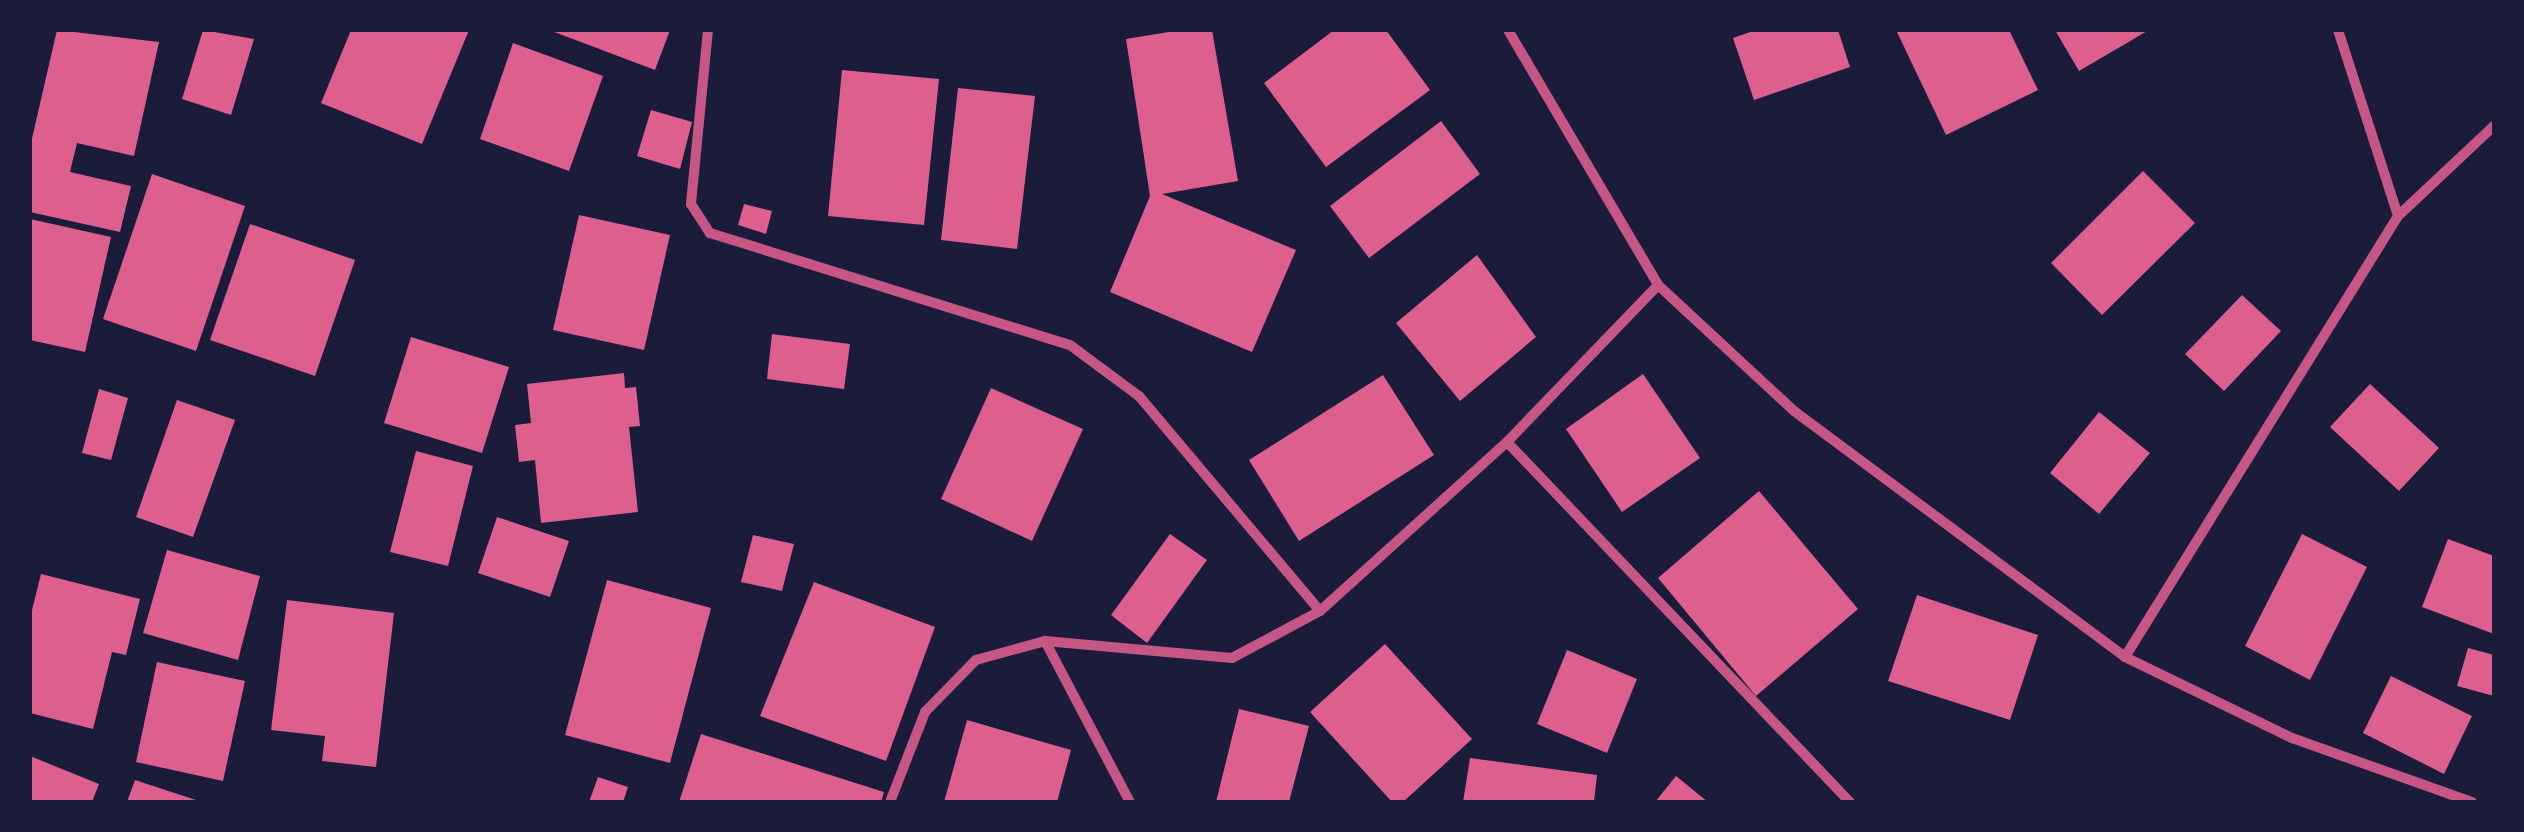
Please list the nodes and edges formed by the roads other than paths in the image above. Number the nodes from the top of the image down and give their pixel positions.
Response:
1 (708, 30) edge
2 (1508, 30) edge
3 (2338, 30) edge
4 (2494, 126) edge
5 (2398, 216) junction
6 (1658, 284) junction
7 (1507, 442) junction
8 (1320, 611) junction
9 (1045, 641) junction
10 (2125, 657) junction
11 (890, 802) edge
12 (1130, 802) edge
13 (1850, 802) edge
14 (2472, 802) edge

1 - 8 street
2 - 6 street
3 - 5 street
4 - 5 street
5 - 10 street
6 - 7 street
6 - 10 street
7 - 8 street
7 - 13 street
8 - 9 street
9 - 11 street
9 - 12 street
10 - 14 street

